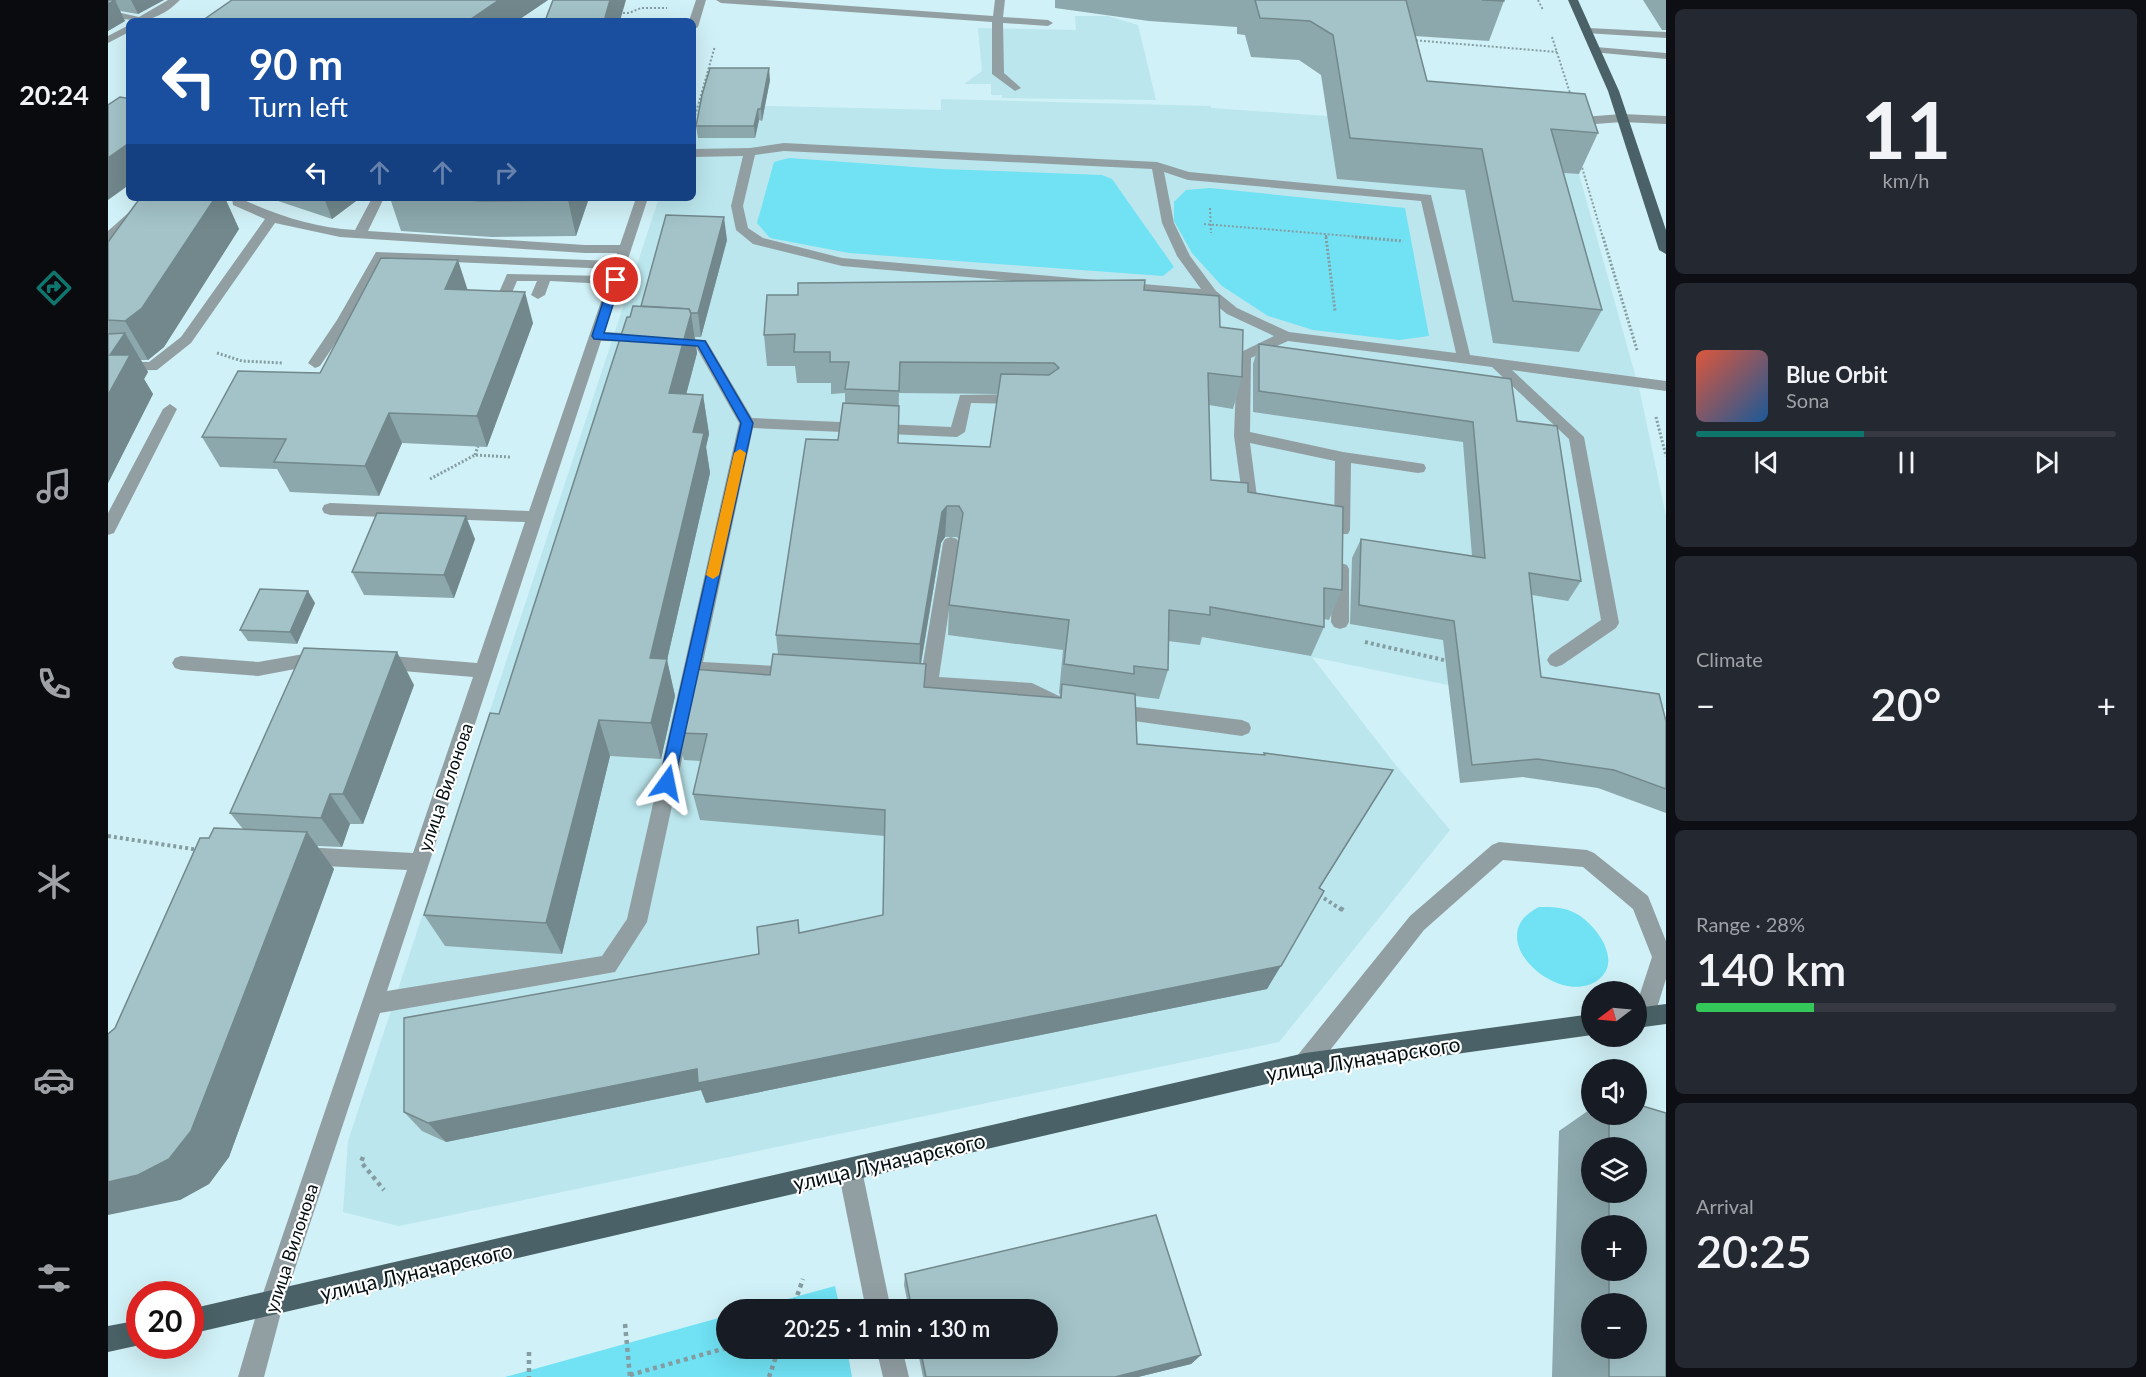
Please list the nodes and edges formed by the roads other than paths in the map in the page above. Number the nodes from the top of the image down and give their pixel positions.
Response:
1 (175, 0) edge
2 (701, 0) edge
3 (721, 0) edge
4 (729, 0) edge
5 (1000, 0) edge
6 (1573, 0) edge
7 (108, 13) edge
8 (129, 18) edge
9 (146, 18) edge
10 (696, 18) edge
11 (997, 19) junction
12 (1048, 23) dead end
13 (126, 30) edge
14 (1589, 31) junction
15 (1666, 35) edge
16 (108, 40) edge
17 (1596, 50) junction
18 (1666, 56) edge
19 (1015, 88) dead end
20 (1622, 118) junction
21 (1666, 120) edge
22 (1552, 122) edge
23 (750, 152) junction
24 (696, 153) edge
25 (1157, 166) junction
26 (149, 201) edge
27 (237, 201) edge
28 (376, 201) edge
29 (641, 201) edge
30 (272, 218) junction
31 (108, 221) edge
32 (123, 223) junction
33 (360, 234) junction
34 (108, 239) edge
35 (1666, 250) edge
36 (621, 265) junction
37 (545, 277) junction
38 (1211, 294) junction
39 (538, 295) dead end
40 (500, 306) edge
41 (597, 336) junction
42 (1286, 336) junction
43 (1464, 359) junction
44 (315, 363) road end
45 (1498, 365) junction
46 (108, 366) edge
47 (1666, 386) edge
48 (1033, 399) edge
49 (170, 409) dead end
50 (747, 423) junction
51 (1242, 436) junction
52 (1344, 457) junction
53 (1418, 468) dead end
54 (330, 509) dead end
55 (1251, 512) edge
56 (536, 517) junction
57 (108, 529) edge
58 (951, 543) dead end
59 (1340, 621) edge
60 (343, 659) edge
61 (1556, 660) dead end
62 (365, 661) edge
63 (181, 663) dead end
64 (692, 668) junction
65 (485, 671) junction
66 (809, 675) edge
67 (885, 680) edge
68 (929, 683) junction
69 (1242, 728) dead end
70 (281, 855) edge
71 (420, 862) junction
72 (1647, 999) edge
73 (372, 1004) junction
74 (1666, 1014) edge
75 (1647, 1017) edge
76 (1581, 1026) edge
77 (1305, 1064) junction
78 (850, 1170) junction
79 (877, 1299) edge
80 (271, 1305) junction
81 (204, 1319) edge
82 (126, 1335) edge
83 (108, 1339) edge
84 (892, 1359) edge
85 (251, 1377) edge
86 (896, 1377) edge

1 - 9 street
2 - 10 street
3 - 4 street
4 - 11 street
5 - 11 street
6 - 14 main road
7 - 8 street
11 - 12 street
11 - 19 street
13 - 16 street
14 - 15 street
14 - 17 main road
17 - 18 street
17 - 20 main road
20 - 21 street
20 - 22 street
20 - 35 main road
23 - 24 street
23 - 25 street
23 - 38 street
25 - 38 street
25 - 43 street
26 - 32 street
27 - 30 street
28 - 33 street
29 - 36 street, улица Вилонова
30 - 33 street
30 - 46 street
31 - 32 street
32 - 34 street
33 - 36 street
36 - 37 street
36 - 41 street, улица Вилонова
36 - 44 street
37 - 39 street
37 - 40 street
38 - 42 street
41 - 50 street
41 - 56 street, улица Вилонова
42 - 43 street
42 - 51 street
43 - 45 street
45 - 47 street
45 - 61 street
48 - 50 street
49 - 57 street
50 - 64 street
51 - 52 street
51 - 55 street
52 - 53 street
52 - 59 street
54 - 56 street
56 - 65 street, улица Вилонова
58 - 68 street
60 - 63 street
62 - 65 street
64 - 66 street
64 - 73 street
65 - 71 street, улица Вилонова
67 - 68 street
68 - 69 street
70 - 71 street
71 - 73 street, улица Вилонова
72 - 77 street
73 - 80 street, улица Вилонова
74 - 75 main road
76 - 77 main road, улица Луначарского
77 - 78 main road, улица Луначарского
78 - 79 street
78 - 80 main road, улица Луначарского
80 - 81 main road, улица Луначарского
80 - 85 street, улица Вилонова
82 - 83 main road
84 - 86 street

